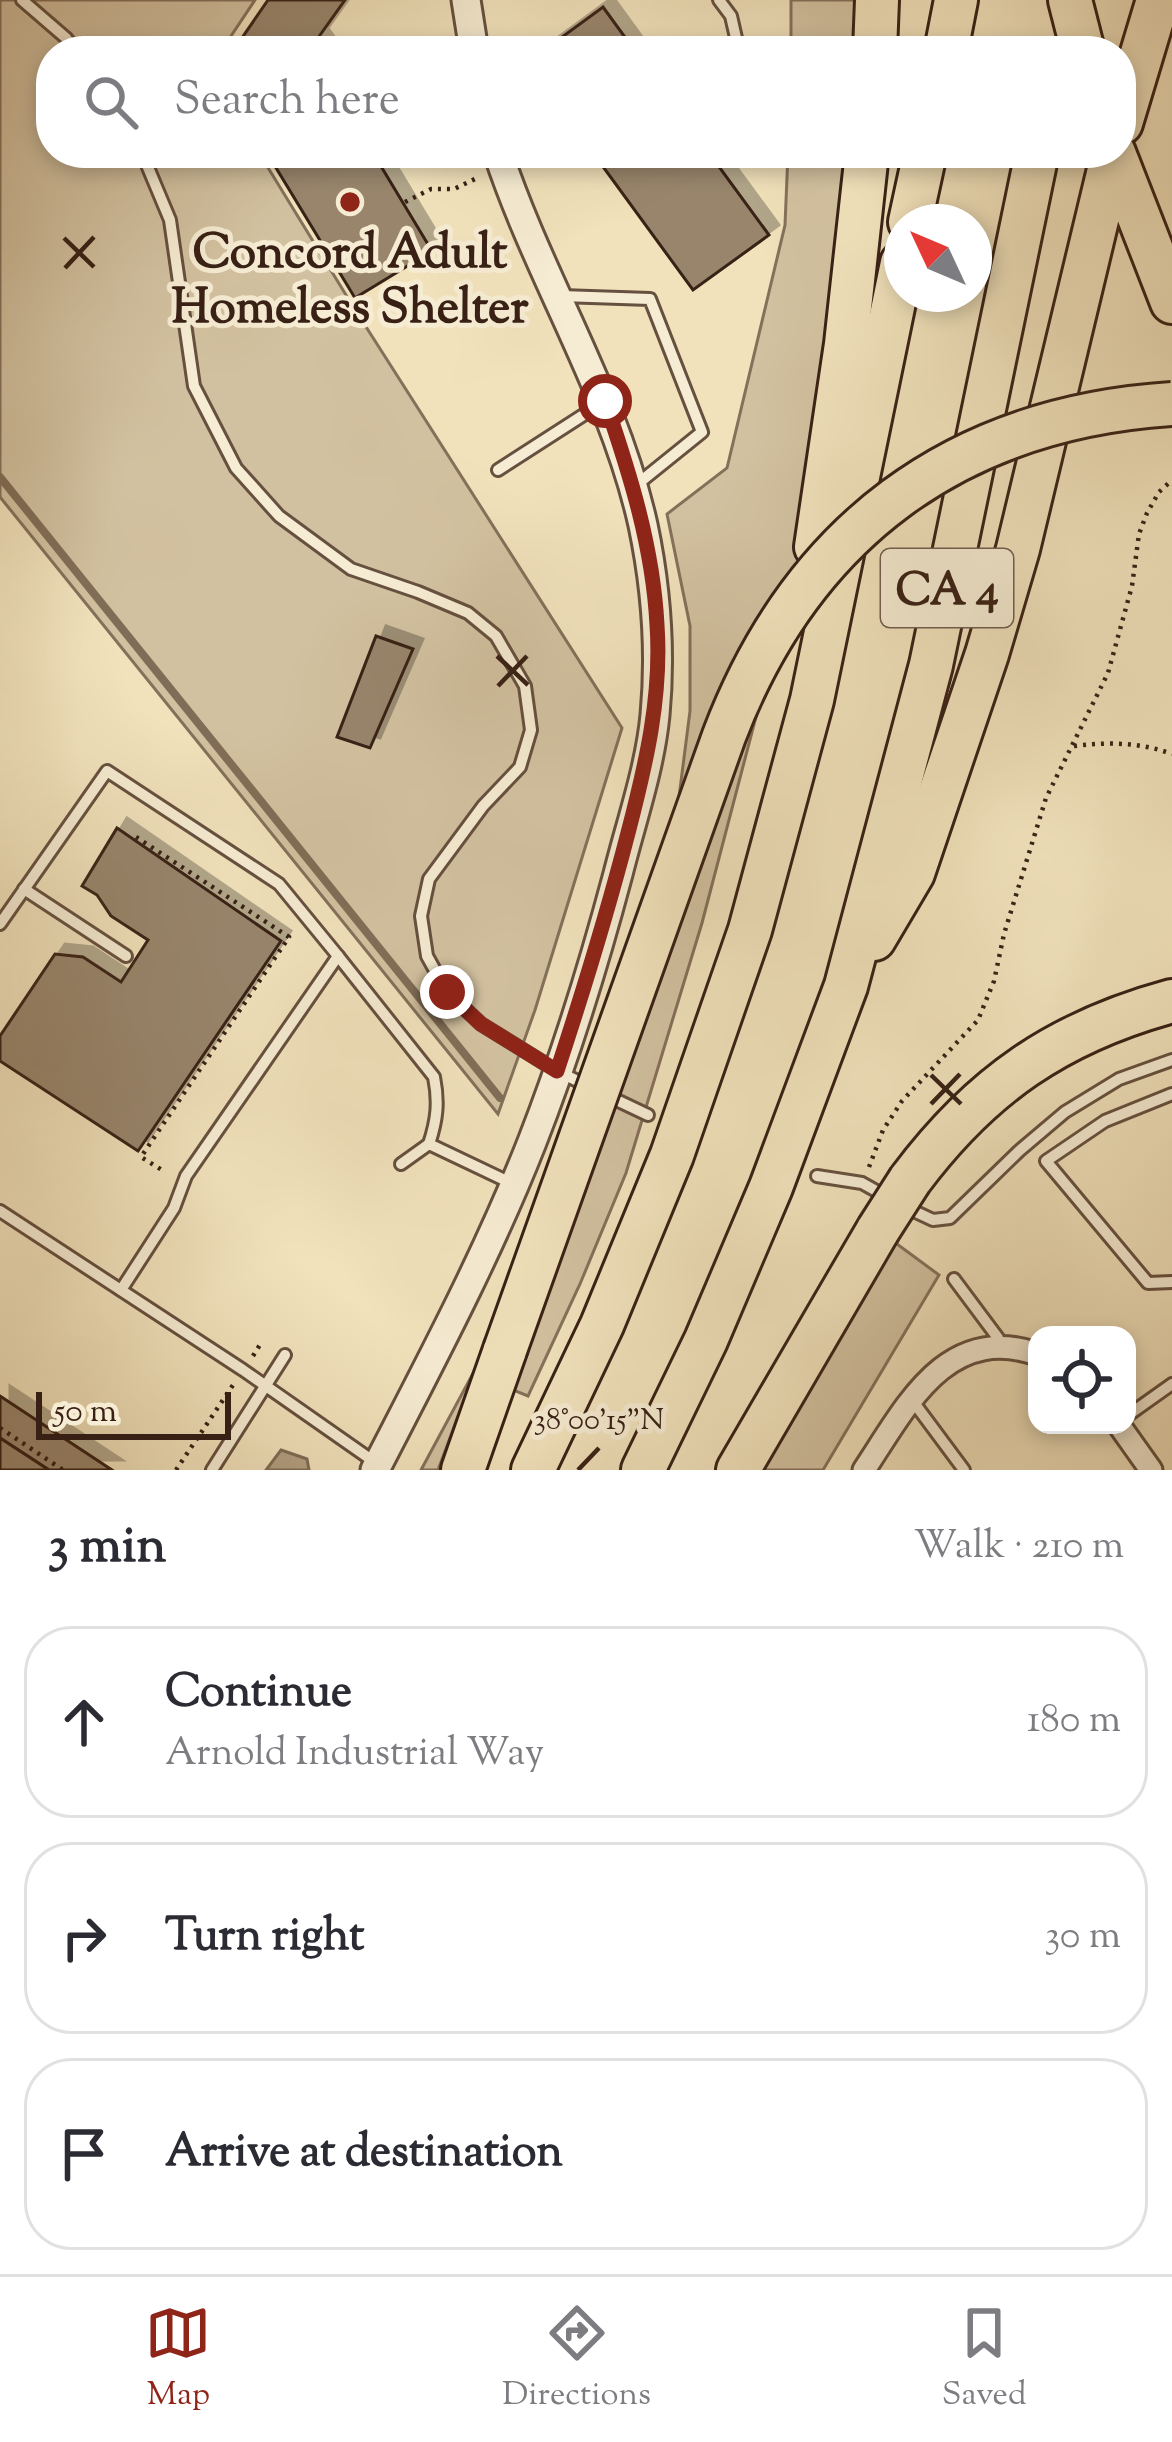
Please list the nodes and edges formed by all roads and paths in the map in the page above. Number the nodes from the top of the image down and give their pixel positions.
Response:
1 (22, 0) edge
2 (466, 0) edge
3 (719, 0) edge
4 (877, 0) edge
5 (956, 0) edge
6 (1069, 0) edge
7 (1158, 0) edge
8 (64, 36) edge
9 (472, 36) edge
10 (736, 36) edge
11 (875, 36) edge
12 (949, 36) edge
13 (1061, 36) edge
14 (1079, 36) edge
15 (1136, 73) edge
16 (148, 168) edge
17 (486, 168) edge
18 (503, 168) edge
19 (865, 168) edge
20 (922, 168) edge
21 (1110, 168) edge
22 (1120, 168) edge
23 (1034, 169) edge
24 (405, 202) dead end
25 (914, 204) edge
26 (558, 296) junction
27 (1172, 302) edge
28 (892, 312) edge
29 (605, 401) junction
30 (1172, 404) edge
31 (499, 470) dead end
32 (1172, 480) edge
33 (634, 486) junction
34 (1074, 746) junction
35 (1172, 754) edge
36 (136, 837) dead end
37 (24, 889) junction
38 (0, 924) edge
39 (126, 956) dead end
40 (338, 956) junction
41 (846, 986) junction
42 (1172, 1001) edge
43 (711, 1047) junction
44 (1172, 1060) edge
45 (557, 1071) junction
46 (1172, 1094) edge
47 (648, 1115) dead end
48 (429, 1144) junction
49 (401, 1164) dead end
50 (162, 1170) dead end
51 (817, 1176) dead end
52 (862, 1184) junction
53 (514, 1185) junction
54 (0, 1211) edge
55 (954, 1279) dead end
56 (1172, 1282) edge
57 (121, 1290) junction
58 (261, 1343) dead end
59 (999, 1346) junction
60 (1028, 1352) edge
61 (285, 1354) dead end
62 (243, 1370) junction
63 (1172, 1384) edge
64 (266, 1386) junction
65 (911, 1399) junction
66 (1136, 1410) edge
67 (0, 1428) edge
68 (1125, 1434) edge
69 (377, 1467) edge
70 (64, 1470) edge
71 (176, 1470) edge
72 (212, 1470) edge
73 (463, 1470) edge
74 (533, 1470) edge
75 (643, 1470) edge
76 (739, 1470) edge
77 (864, 1470) edge
78 (964, 1470) edge
79 (1150, 1470) edge

1 - 8 lane
2 - 9 street
3 - 10 lane
4 - 11 highway
5 - 12 highway
6 - 13 highway
6 - 14 highway
7 - 15 highway
16 - 45 lane
17 - 24 path
18 - 26 street
19 - 43 highway
20 - 25 highway
21 - 41 highway
22 - 27 highway
23 - 41 highway, CA 4
26 - 29 street
26 - 33 lane
28 - 43 highway, CA 4
29 - 31 lane
29 - 33 street
30 - 73 highway, bridge
32 - 34 path
33 - 45 street
34 - 35 path
34 - 52 path
36 - 50 path
37 - 38 lane
37 - 39 lane
37 - 40 lane
40 - 48 lane
40 - 57 lane
41 - 75 highway, CA 4
42 - 76 highway, bridge
43 - 74 highway, CA 4
44 - 52 lane
45 - 47 lane
45 - 53 street
46 - 56 lane
48 - 49 lane
48 - 53 lane
51 - 52 lane
53 - 69 street
54 - 57 lane
55 - 59 lane
57 - 62 lane
58 - 62 path
59 - 60 street
59 - 65 street
61 - 64 lane
62 - 64 lane
62 - 71 path
63 - 66 lane
64 - 69 lane
64 - 72 lane
65 - 77 street
65 - 78 lane
67 - 70 path
68 - 79 street

